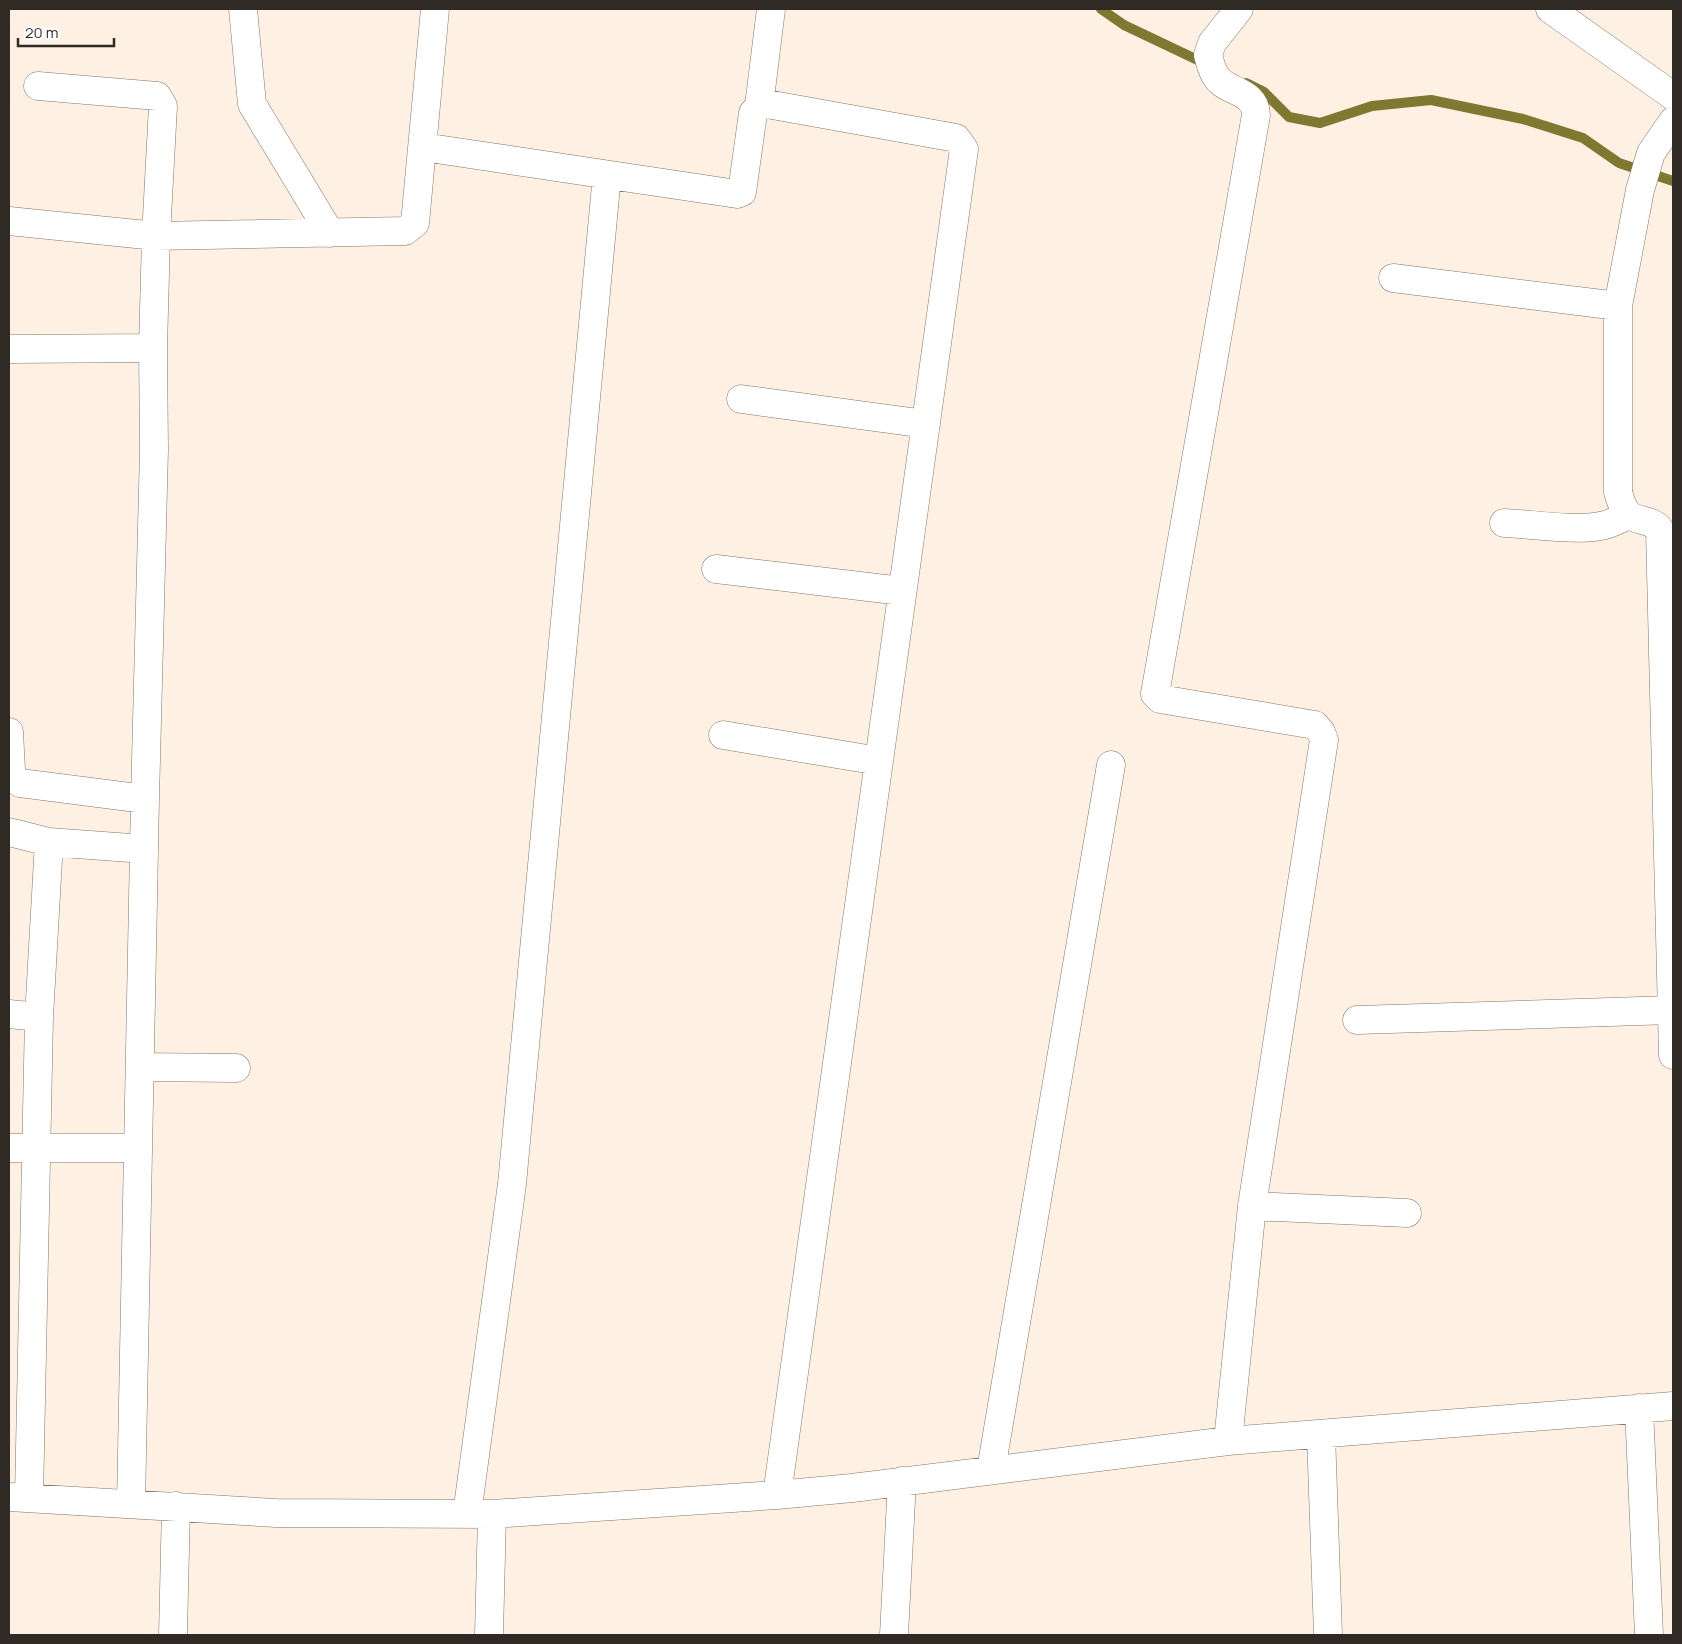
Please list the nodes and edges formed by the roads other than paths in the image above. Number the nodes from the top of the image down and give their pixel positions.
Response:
1 (243, 9) edge
2 (435, 9) edge
3 (771, 9) edge
4 (1239, 9) edge
5 (1550, 9) edge
6 (38, 86) dead end
7 (1673, 96) edge
8 (759, 106) junction
9 (1673, 121) edge
10 (423, 147) junction
11 (607, 175) junction
12 (9, 221) edge
13 (330, 233) junction
14 (156, 236) junction
15 (1393, 278) dead end
16 (1618, 306) junction
17 (153, 348) junction
18 (9, 349) edge
19 (741, 399) dead end
20 (926, 424) junction
21 (1629, 514) junction
22 (1504, 523) dead end
23 (716, 569) dead end
24 (902, 591) junction
25 (9, 732) edge
26 (723, 735) dead end
27 (879, 761) junction
28 (1111, 765) dead end
29 (145, 799) junction
30 (9, 832) edge
31 (49, 842) junction
32 (144, 850) junction
33 (1672, 1010) junction
34 (9, 1014) edge
35 (39, 1017) junction
36 (1357, 1020) dead end
37 (1673, 1055) edge
38 (140, 1067) junction
39 (236, 1068) dead end
40 (36, 1147) junction
41 (9, 1148) edge
42 (138, 1148) junction
43 (1252, 1206) junction
44 (1406, 1213) dead end
45 (1673, 1406) edge
46 (1639, 1408) junction
47 (1321, 1434) junction
48 (1228, 1441) junction
49 (991, 1470) junction
50 (902, 1482) junction
51 (776, 1495) junction
52 (19, 1497) edge
53 (131, 1504) junction
54 (176, 1506) junction
55 (479, 1514) junction
56 (173, 1635) edge
57 (489, 1635) edge
58 (894, 1635) edge
59 (1328, 1635) edge
60 (1649, 1635) edge

1 - 13 street
2 - 10 street
3 - 8 street
4 - 43 street
5 - 7 street
6 - 14 street
8 - 11 street
8 - 20 street
9 - 16 street
10 - 11 street
10 - 13 street
11 - 55 street
12 - 14 street
13 - 14 street
14 - 17 street
15 - 16 street
16 - 21 street
17 - 18 street
17 - 29 street
19 - 20 street
20 - 24 street
21 - 22 street
21 - 33 street
23 - 24 street
24 - 27 street
25 - 29 street
26 - 27 street
27 - 51 street
28 - 49 street
29 - 32 street
30 - 31 street
31 - 32 street
31 - 35 street
32 - 38 street
33 - 36 street
33 - 37 street
34 - 35 street
35 - 40 street
38 - 39 street
38 - 42 street
40 - 41 street
40 - 42 street
40 - 52 street
42 - 53 street
43 - 44 street
43 - 48 street
45 - 46 street
46 - 47 street
46 - 60 street
47 - 48 street
47 - 59 street
48 - 49 street
49 - 50 street
50 - 51 street
50 - 58 street
51 - 55 street
52 - 53 street
53 - 54 street
54 - 55 street
54 - 56 street
55 - 57 street

